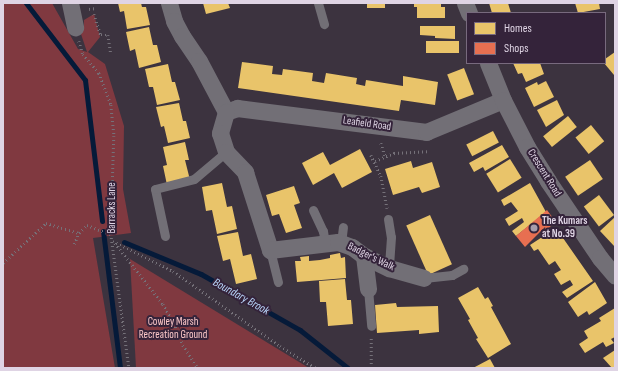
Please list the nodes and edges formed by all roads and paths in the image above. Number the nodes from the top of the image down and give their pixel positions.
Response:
1 (70, 3) edge
2 (169, 3) edge
3 (318, 3) edge
4 (96, 8) dead end
5 (89, 9) dead end
6 (94, 14) dead end
7 (324, 24) dead end
8 (75, 27) dead end
9 (111, 53) dead end
10 (83, 54) dead end
11 (488, 64) edge
12 (503, 100) junction
13 (226, 112) junction
14 (380, 140) dead end
15 (426, 151) dead end
16 (226, 152) junction
17 (371, 155) dead end
18 (385, 156) junction
19 (375, 161) junction
20 (313, 210) dead end
21 (388, 219) joint
22 (79, 233) junction
23 (111, 234) junction
24 (165, 236) dead end
25 (336, 238) junction
26 (113, 241) junction
27 (74, 244) dead end
28 (270, 250) junction
29 (364, 256) junction
30 (3, 264) edge
31 (389, 268) junction
32 (463, 269) dead end
33 (615, 276) edge
34 (424, 278) joint
35 (278, 282) dead end
36 (368, 289) joint
37 (371, 326) joint
38 (371, 366) edge
39 (128, 368) edge
40 (198, 368) edge
41 (316, 368) edge

1 - 8 street
2 - 13 street
3 - 7 lane
4 - 5 path
6 - 9 path
10 - 23 path, Barracks Lane
11 - 12 street, Crescent Road
12 - 13 street, Leafield Road
12 - 33 street, Crescent Road
13 - 16 street
14 - 18 path
15 - 18 path
16 - 24 lane
16 - 28 street
17 - 19 path
18 - 19 path
19 - 21 path
20 - 25 lane
21 - 31 lane
22 - 23 path
22 - 27 path
22 - 30 path
23 - 26 path, Barracks Lane
25 - 28 street
25 - 29 street, Badger's Walk
26 - 39 path, Barracks Lane
26 - 40 path
26 - 41 path
28 - 35 lane
29 - 31 street, Badger's Walk
29 - 36 street
31 - 34 street, Badger's Walk
32 - 34 lane
36 - 37 lane
37 - 38 path

